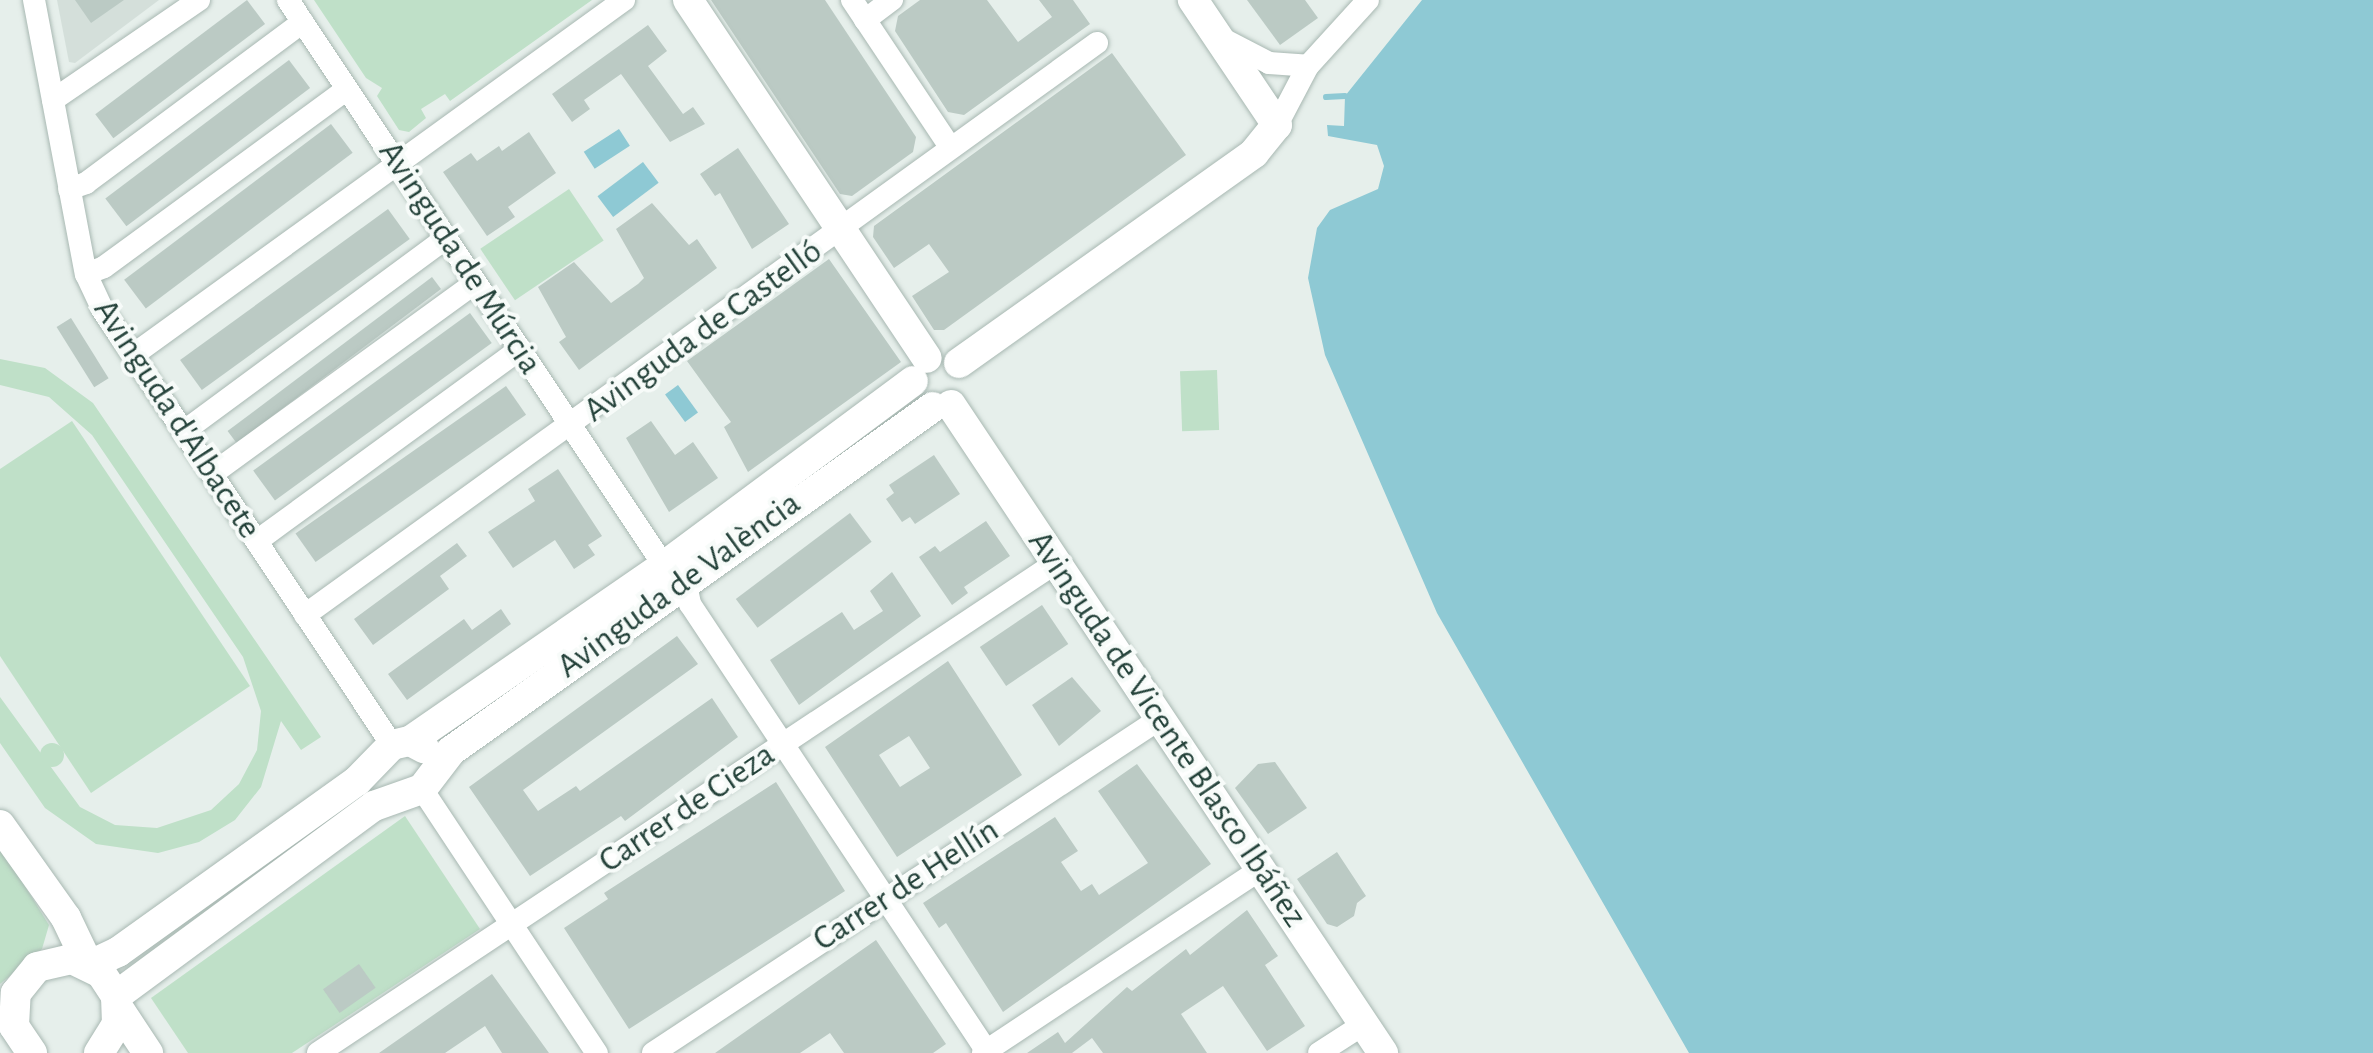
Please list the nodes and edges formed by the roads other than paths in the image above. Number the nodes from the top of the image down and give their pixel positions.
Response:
1 (34, 0) edge
2 (199, 0) edge
3 (288, 0) edge
4 (624, 0) edge
5 (688, 0) edge
6 (892, 0) edge
7 (1192, 0) edge
8 (1368, 0) edge
9 (859, 10) edge
10 (303, 22) junction
11 (1219, 37) junction
12 (1098, 43) dead end
13 (1308, 66) junction
14 (348, 89) junction
15 (53, 100) junction
16 (1277, 126) junction
17 (950, 147) junction
18 (398, 165) junction
19 (69, 189) junction
20 (841, 229) junction
21 (446, 238) junction
22 (86, 274) junction
23 (476, 282) junction
24 (520, 350) junction
25 (133, 355) junction
26 (959, 363) junction
27 (920, 369) junction
28 (942, 406) junction
29 (572, 427) junction
30 (184, 432) junction
31 (212, 474) junction
32 (257, 542) junction
33 (1057, 562) junction
34 (674, 573) junction
35 (305, 615) junction
36 (1160, 718) junction
37 (783, 744) junction
38 (395, 747) junction
39 (419, 785) junction
40 (0, 825) edge
41 (1261, 869) junction
42 (36, 878) junction
43 (885, 898) junction
44 (512, 925) junction
45 (54, 960) junction
46 (89, 965) junction
47 (117, 1002) junction
48 (6, 1004) edge
49 (1364, 1024) junction
50 (986, 1052) edge
51 (32, 1053) edge
52 (99, 1053) edge
53 (148, 1053) edge
54 (318, 1053) edge
55 (597, 1053) edge
56 (653, 1053) edge
57 (1319, 1053) edge
58 (1383, 1053) edge

1 - 15 street, Avinguda d'Albacete
2 - 15 street
3 - 10 street, Avinguda de Múrcia
4 - 18 street
5 - 20 street
6 - 9 street
7 - 11 street
8 - 13 street
9 - 17 street
10 - 14 street, Avinguda de Múrcia
10 - 19 street
11 - 13 street
11 - 16 street
12 - 17 street, Avinguda de Castelló
13 - 16 street
14 - 18 street, Avinguda de Múrcia
14 - 22 street
15 - 19 street, Avinguda d'Albacete
16 - 26 street
17 - 20 street, Avinguda de Castelló
18 - 21 street, Avinguda de Múrcia
18 - 25 street
19 - 22 street, Avinguda d'Albacete
20 - 27 street
20 - 29 street, Avinguda de Castelló
21 - 23 street, Avinguda de Múrcia
21 - 30 street
22 - 25 street, Avinguda d'Albacete
23 - 24 street, Avinguda de Múrcia
23 - 31 street
24 - 29 street, Avinguda de Múrcia
24 - 32 street
25 - 30 street, Avinguda d'Albacete
26 - 27 street
26 - 28 street
27 - 28 street
27 - 34 street, Avinguda de València
28 - 33 street, Avinguda de Vicente Blasco Ibáñez
28 - 34 street, Avinguda de València
29 - 34 street, Avinguda de Múrcia
29 - 35 street, Avinguda de Castelló
30 - 31 street, Avinguda d'Albacete
31 - 32 street, Avinguda d'Albacete
32 - 35 street, Avinguda d'Albacete
33 - 36 street, Avinguda de Vicente Blasco Ibáñez
33 - 37 street, Carrer de Cieza
34 - 37 street, Avinguda de Múrcia
34 - 38 street, Avinguda de València
34 - 39 street, Avinguda de València
35 - 38 street, Avinguda d'Albacete
36 - 41 street, Avinguda de Vicente Blasco Ibáñez
36 - 43 street, Carrer de Hellín
37 - 43 street, Avinguda de Múrcia
37 - 44 street, Carrer de Cieza
38 - 39 street
38 - 39 street
38 - 46 street, Avinguda de València
39 - 44 street
39 - 47 street, Avinguda de València
40 - 42 street
41 - 49 street, Avinguda de Vicente Blasco Ibáñez
41 - 50 street
42 - 45 street
42 - 46 street
43 - 50 street, Avinguda de Múrcia
43 - 56 street, Carrer de Hellín
44 - 54 street, Carrer de Cieza
44 - 55 street
45 - 46 street
45 - 48 street
46 - 47 street
47 - 52 street
47 - 53 street
48 - 51 street
49 - 57 street
49 - 58 street, Avinguda de Vicente Blasco Ibáñez

